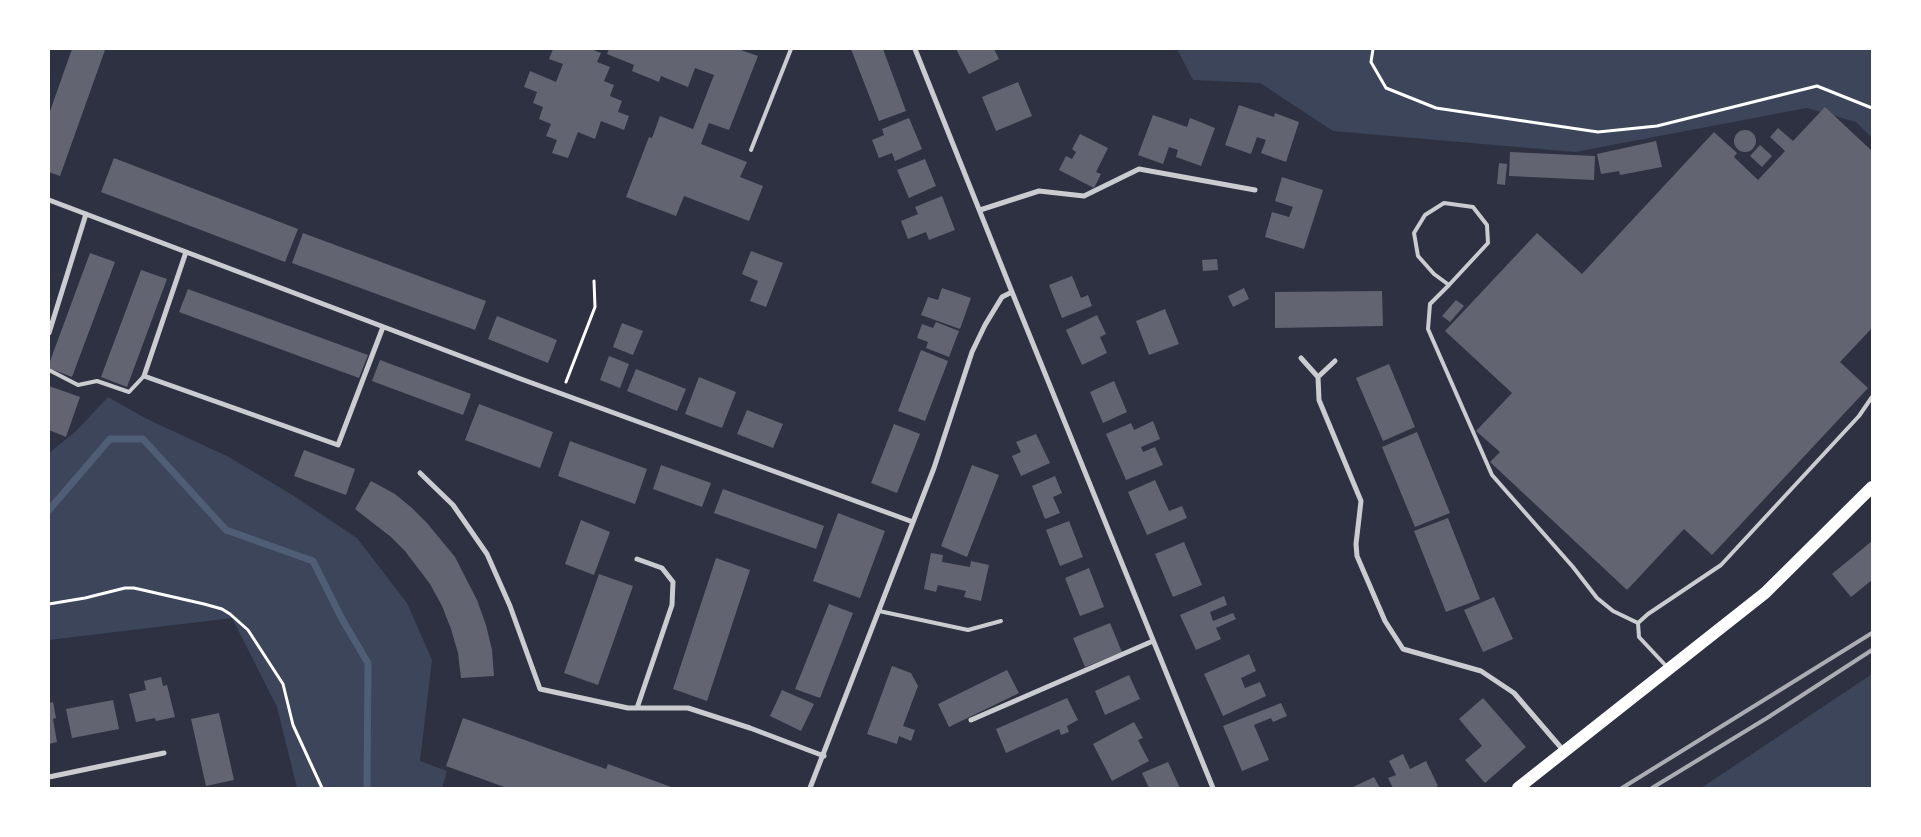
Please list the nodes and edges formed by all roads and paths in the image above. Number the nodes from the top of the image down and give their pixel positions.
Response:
1 (792, 49) edge
2 (916, 49) edge
3 (1373, 49) edge
4 (1872, 108) edge
5 (751, 150) dead end
6 (1255, 190) dead end
7 (49, 200) edge
8 (980, 210) junction
9 (86, 214) junction
10 (186, 252) junction
11 (594, 281) dead end
12 (1449, 285) junction
13 (1012, 292) junction
14 (383, 327) junction
15 (49, 333) edge
16 (1301, 358) dead end
17 (1335, 361) dead end
18 (49, 370) edge
19 (144, 376) junction
20 (1318, 377) junction
21 (562, 394) junction
22 (1872, 397) edge
23 (420, 472) dead end
24 (1872, 487) edge
25 (912, 522) junction
26 (637, 558) dead end
27 (49, 604) edge
28 (879, 611) junction
29 (1001, 621) dead end
30 (1638, 623) junction
31 (1154, 641) junction
32 (1670, 669) junction
33 (637, 708) junction
34 (972, 720) dead end
35 (164, 753) dead end
36 (1565, 753) junction
37 (824, 756) junction
38 (49, 776) edge
39 (322, 788) edge
40 (810, 788) edge
41 (1214, 788) edge
42 (1518, 788) edge

1 - 5 lane
2 - 8 street
3 - 4 path
6 - 8 street
7 - 9 street
8 - 13 street
9 - 10 street
9 - 15 street
10 - 14 street
10 - 19 street
11 - 21 path
12 - 12 lane
12 - 30 lane
13 - 25 street
13 - 31 street
14 - 19 street
14 - 21 street
16 - 20 street
17 - 20 street
18 - 19 lane
20 - 36 street
21 - 25 street
22 - 30 lane
23 - 33 street
24 - 32 main road
25 - 28 street
26 - 33 street
27 - 39 path
28 - 29 lane
28 - 37 street
30 - 32 lane
31 - 34 street
31 - 41 street
32 - 36 main road
33 - 37 street
35 - 38 street
36 - 42 main road
37 - 40 street

